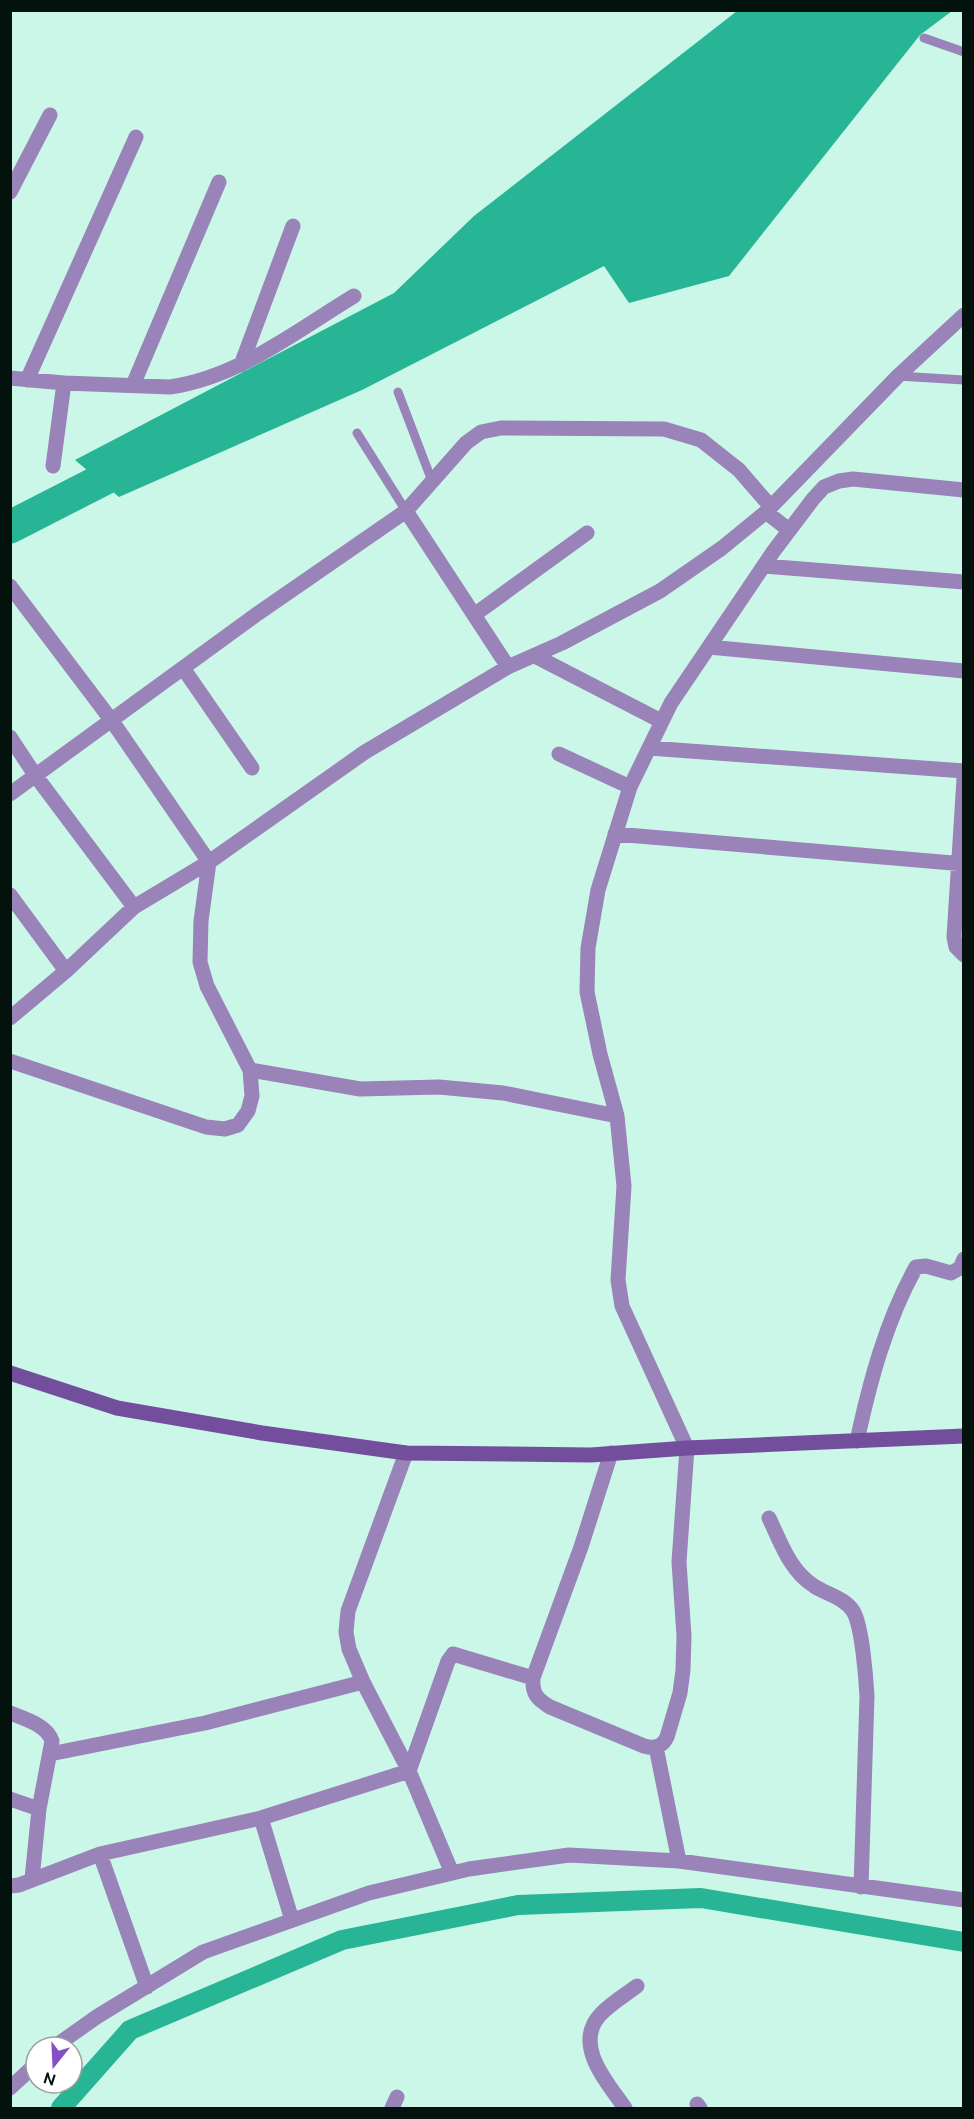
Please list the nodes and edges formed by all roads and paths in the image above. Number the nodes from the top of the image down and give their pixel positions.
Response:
1 (924, 38) dead end
2 (963, 52) edge
3 (50, 116) dead end
4 (136, 137) dead end
5 (219, 182) dead end
6 (10, 192) edge
7 (293, 226) dead end
8 (354, 296) dead end
9 (963, 315) edge
10 (240, 365) junction
11 (898, 376) junction
12 (10, 378) edge
13 (27, 380) junction
14 (963, 380) edge
15 (63, 383) junction
16 (133, 385) junction
17 (398, 392) dead end
18 (357, 433) dead end
19 (53, 466) dead end
20 (432, 481) junction
21 (963, 490) edge
22 (768, 509) junction
23 (406, 511) junction
24 (789, 530) junction
25 (587, 533) dead end
26 (764, 566) junction
27 (963, 582) edge
28 (10, 586) edge
29 (474, 615) junction
30 (709, 647) junction
31 (535, 656) junction
32 (183, 668) junction
33 (508, 668) junction
34 (963, 671) edge
35 (112, 721) junction
36 (661, 722) junction
37 (10, 736) edge
38 (649, 748) junction
39 (559, 754) dead end
40 (252, 768) dead end
41 (963, 771) edge
42 (35, 775) junction
43 (963, 779) edge
44 (630, 787) junction
45 (10, 794) edge
46 (615, 834) junction
47 (209, 862) junction
48 (961, 864) edge
49 (10, 895) edge
50 (134, 907) junction
51 (963, 955) edge
52 (66, 971) junction
53 (10, 1018) edge
54 (10, 1061) edge
55 (250, 1071) junction
56 (616, 1116) junction
57 (963, 1259) edge
58 (10, 1373) edge
59 (963, 1436) edge
60 (858, 1441) junction
61 (687, 1448) junction
62 (406, 1453) junction
63 (612, 1453) junction
64 (769, 1518) dead end
65 (533, 1678) junction
66 (363, 1682) junction
67 (10, 1713) edge
68 (656, 1747) junction
69 (50, 1754) junction
70 (409, 1771) junction
71 (10, 1799) edge
72 (39, 1809) junction
73 (261, 1818) junction
74 (100, 1854) junction
75 (680, 1861) junction
76 (452, 1873) junction
77 (32, 1879) junction
78 (10, 1886) edge
79 (861, 1887) junction
80 (963, 1900) edge
81 (292, 1920) junction
82 (637, 1986) dead end
83 (147, 1987) junction
84 (71, 2035) edge
85 (24, 2075) edge
86 (10, 2088) edge
87 (625, 2109) edge

1 - 2 lane
3 - 6 street
4 - 13 street
5 - 16 street
7 - 10 street
8 - 10 street
9 - 11 street
10 - 16 street
11 - 14 lane
11 - 22 street
12 - 13 street
13 - 15 street
15 - 16 street
15 - 19 street
17 - 20 lane
18 - 23 lane
20 - 22 street
20 - 23 street
21 - 24 street
22 - 24 street
22 - 31 street
23 - 29 street
23 - 32 street
24 - 26 street
25 - 29 street
26 - 27 street
26 - 30 street
28 - 35 street
29 - 33 street
30 - 34 street
30 - 36 street
31 - 33 street
31 - 36 street
32 - 35 street
32 - 40 street
33 - 47 street
35 - 42 street
35 - 47 street
36 - 38 street
37 - 42 street
38 - 41 street
38 - 44 street
39 - 44 street
42 - 45 street
42 - 50 street
43 - 48 street
44 - 46 street
46 - 48 street
46 - 56 street
47 - 50 street
47 - 55 street
48 - 51 street
49 - 52 street
50 - 52 street
52 - 53 street
54 - 55 street
55 - 56 street
56 - 61 street
57 - 60 street
58 - 62 street
59 - 60 street
60 - 61 street
61 - 63 street
61 - 68 street
62 - 63 street
62 - 66 street
63 - 65 street
64 - 79 street
65 - 68 street
65 - 70 street
66 - 69 street
66 - 70 street
67 - 69 street
68 - 75 street
69 - 72 street
70 - 73 street
70 - 76 street
71 - 72 street
72 - 77 street
73 - 74 street
73 - 81 street
74 - 77 street
74 - 83 street
75 - 76 street
75 - 79 street
76 - 81 street
77 - 78 street
79 - 80 street
81 - 83 street
82 - 87 street
83 - 84 street
85 - 86 street

